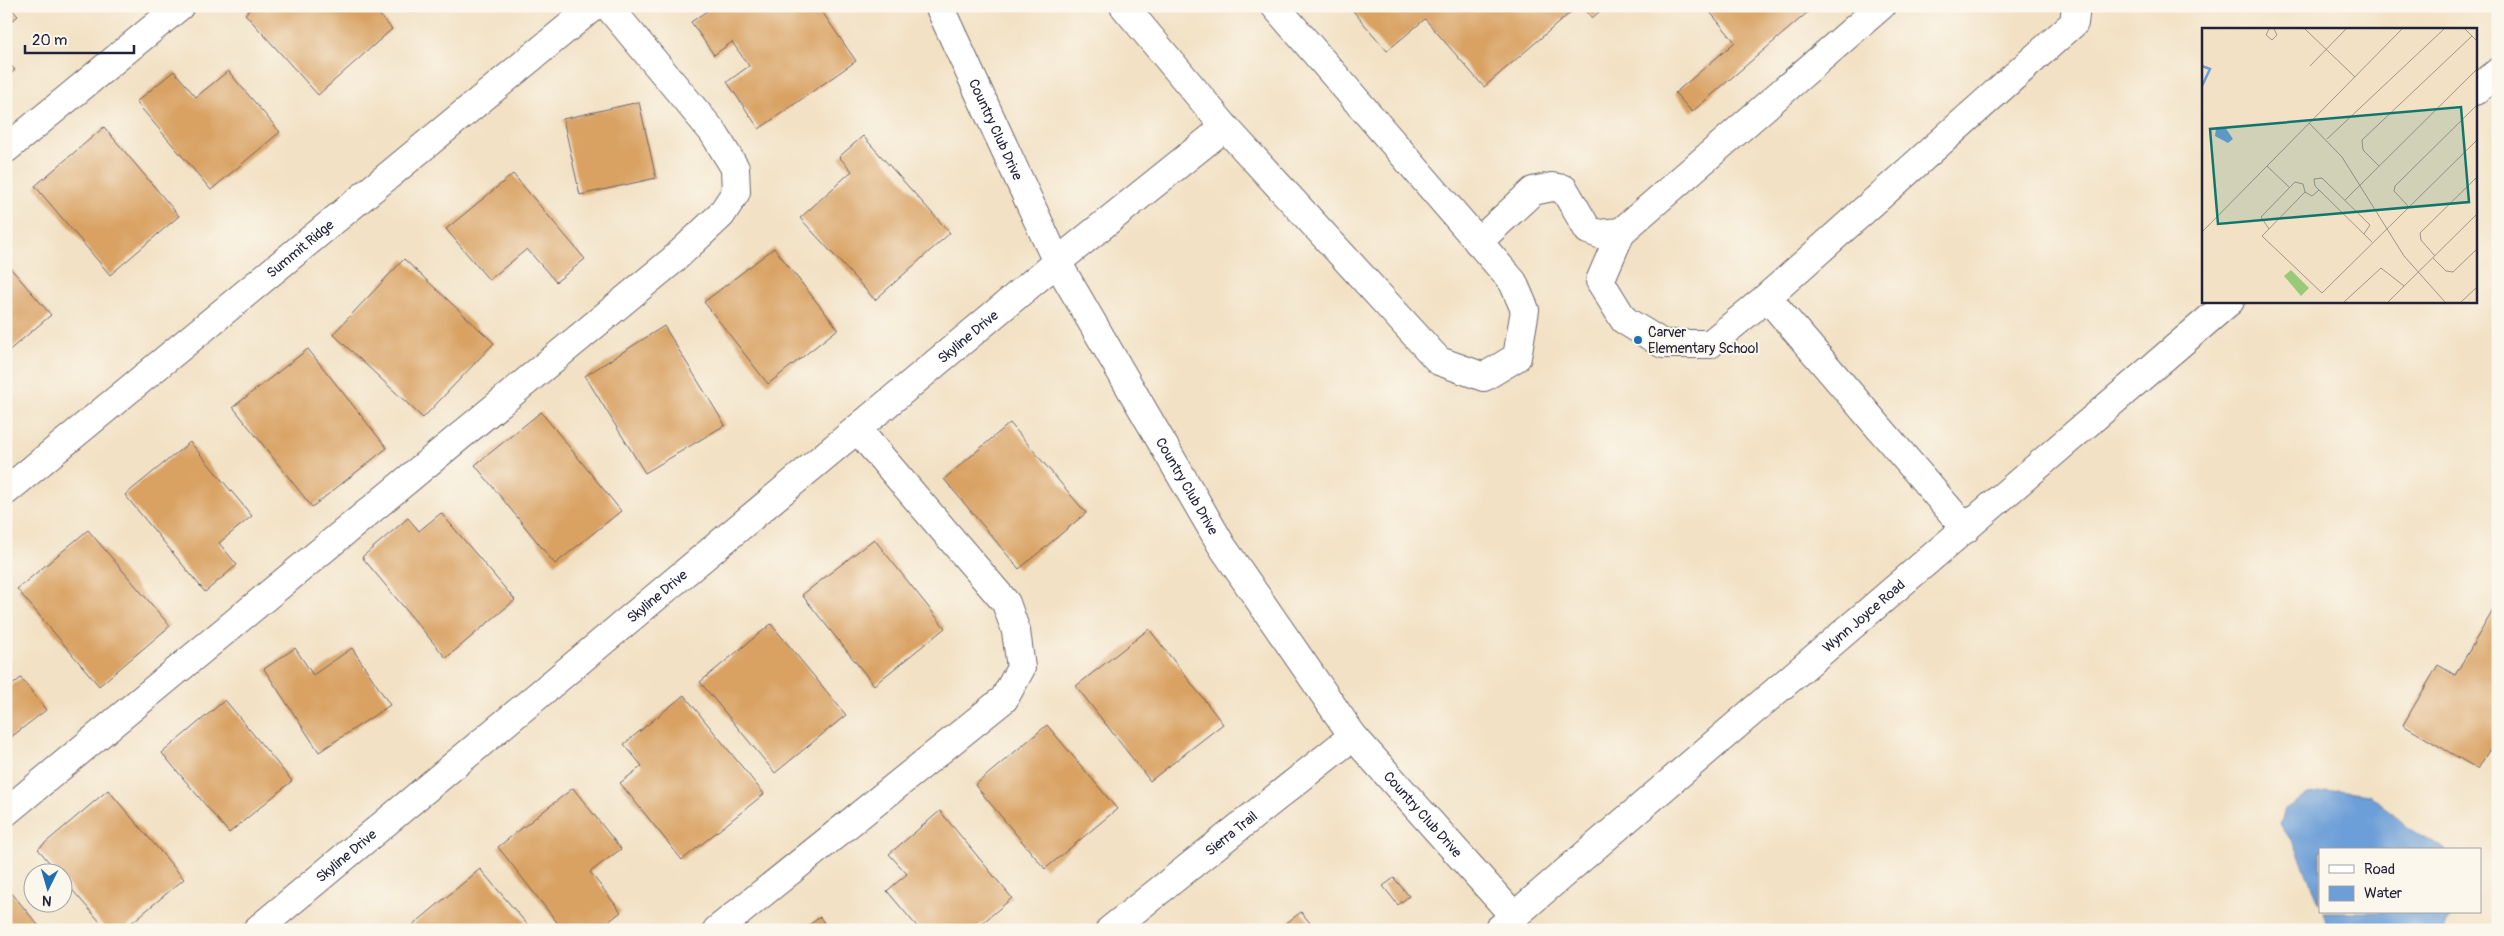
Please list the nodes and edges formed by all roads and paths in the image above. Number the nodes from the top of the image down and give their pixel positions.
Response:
1 (180, 6) edge
2 (594, 6) edge
3 (608, 6) edge
4 (939, 6) edge
5 (1124, 6) edge
6 (1275, 6) edge
7 (1881, 6) edge
8 (2076, 6) edge
9 (2498, 72) edge
10 (2476, 90) edge
11 (1225, 127) junction
12 (6, 149) edge
13 (1621, 232) junction
14 (1478, 242) junction
15 (1057, 262) junction
16 (1767, 297) junction
17 (2229, 302) edge
18 (857, 429) junction
19 (6, 491) edge
20 (1966, 529) junction
21 (1353, 736) junction
22 (6, 812) edge
23 (1506, 923) edge
24 (257, 930) edge
25 (717, 930) edge
26 (1110, 930) edge

1 - 12 street
2 - 19 street, Summit Ridge
3 - 22 street
4 - 15 street, Country Club Drive
5 - 11 street
6 - 14 street
7 - 13 street
8 - 16 street
9 - 10 street
11 - 14 street
11 - 15 street, Skyline Drive
13 - 14 street
13 - 16 street
15 - 18 street, Skyline Drive
15 - 21 street, Country Club Drive
16 - 20 street
17 - 20 street, Wynn Joyce Road
18 - 24 street, Skyline Drive
18 - 25 street
20 - 23 street, Wynn Joyce Road
21 - 23 street, Country Club Drive
21 - 26 street, Sierra Trail

